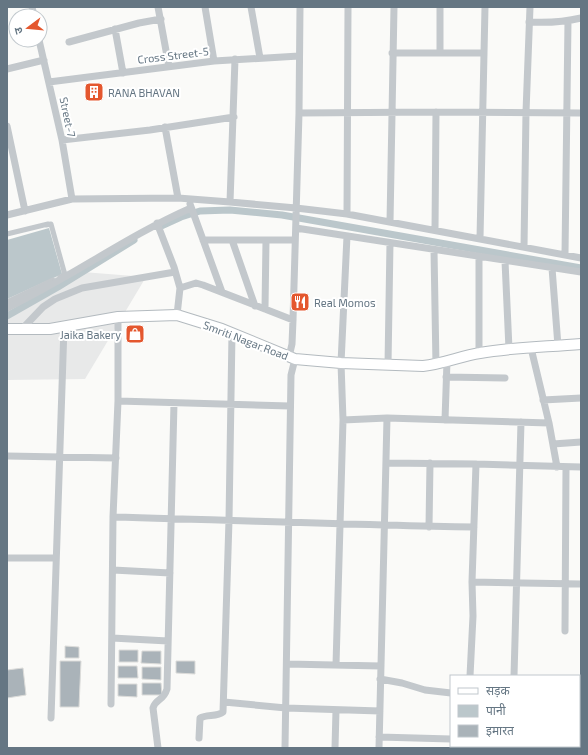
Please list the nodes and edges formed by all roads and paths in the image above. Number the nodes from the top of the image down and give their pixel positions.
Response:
1 (158, 7) edge
2 (205, 7) edge
3 (251, 7) edge
4 (300, 7) edge
5 (348, 7) edge
6 (394, 7) edge
7 (440, 7) edge
8 (484, 7) edge
9 (530, 7) edge
10 (581, 18) edge
11 (161, 19) junction
12 (568, 21) junction
13 (529, 22) junction
14 (114, 29) junction
15 (69, 42) dead end
16 (41, 48) edge
17 (440, 53) junction
18 (483, 53) junction
19 (392, 54) junction
20 (299, 56) junction
21 (260, 58) junction
22 (235, 59) junction
23 (44, 60) junction
24 (214, 61) junction
25 (169, 67) junction
26 (7, 69) edge
27 (123, 73) junction
28 (49, 82) junction
29 (392, 112) junction
30 (436, 112) junction
31 (482, 112) junction
32 (526, 112) junction
33 (299, 113) junction
34 (347, 113) junction
35 (568, 113) junction
36 (581, 113) edge
37 (234, 118) junction
38 (7, 126) edge
39 (165, 128) junction
40 (62, 140) junction
41 (178, 198) junction
42 (72, 199) junction
43 (188, 199) junction
44 (230, 202) junction
45 (191, 208) junction
46 (296, 208) junction
47 (25, 211) junction
48 (347, 214) junction
49 (7, 215) edge
50 (390, 222) junction
51 (157, 223) junction
52 (296, 228) junction
53 (435, 230) junction
54 (7, 234) edge
55 (347, 236) junction
56 (480, 238) junction
57 (203, 240) junction
58 (232, 240) junction
59 (266, 240) junction
60 (295, 240) junction
61 (390, 243) junction
62 (524, 247) junction
63 (434, 250) junction
64 (565, 254) junction
65 (479, 257) junction
66 (581, 258) edge
67 (505, 261) junction
68 (552, 268) junction
69 (175, 272) junction
70 (581, 272) edge
71 (180, 288) junction
72 (222, 292) junction
73 (7, 302) edge
74 (255, 306) junction
75 (7, 308) edge
76 (265, 309) junction
77 (177, 315) junction
78 (118, 317) junction
79 (293, 320) junction
80 (64, 327) junction
81 (23, 328) junction
82 (7, 329) edge
83 (232, 333) junction
84 (581, 344) edge
85 (558, 346) junction
86 (531, 348) junction
87 (509, 349) junction
88 (479, 353) junction
89 (292, 358) junction
90 (447, 361) junction
91 (341, 363) junction
92 (436, 365) junction
93 (388, 366) junction
94 (446, 377) junction
95 (505, 378) dead end
96 (581, 398) edge
97 (543, 400) junction
98 (118, 401) junction
99 (174, 403) junction
100 (231, 405) junction
101 (290, 406) junction
102 (387, 418) junction
103 (343, 420) junction
104 (445, 420) junction
105 (521, 422) junction
106 (549, 423) junction
107 (581, 442) edge
108 (553, 444) junction
109 (7, 456) edge
110 (59, 457) junction
111 (116, 458) junction
112 (386, 463) junction
113 (430, 463) junction
114 (476, 464) junction
115 (520, 465) junction
116 (557, 467) junction
117 (566, 467) junction
118 (581, 467) edge
119 (113, 516) junction
120 (171, 518) junction
121 (229, 520) junction
122 (288, 522) junction
123 (339, 524) junction
124 (384, 526) junction
125 (429, 526) junction
126 (474, 527) junction
127 (7, 558) edge
128 (56, 558) junction
129 (113, 570) junction
130 (170, 573) junction
131 (472, 582) junction
132 (516, 583) junction
133 (565, 584) junction
134 (581, 584) edge
135 (565, 631) dead end
136 (112, 638) junction
137 (168, 642) junction
138 (286, 664) junction
139 (336, 665) junction
140 (381, 666) junction
141 (470, 675) edge
142 (514, 675) edge
143 (380, 679) junction
144 (450, 693) edge
145 (224, 702) junction
146 (111, 704) dead end
147 (286, 708) junction
148 (336, 710) junction
149 (380, 711) junction
150 (51, 718) dead end
151 (379, 737) junction
152 (199, 738) dead end
153 (450, 739) edge
154 (158, 748) edge
155 (285, 748) edge
156 (335, 748) edge
157 (379, 748) edge

1 - 11 street
2 - 24 street
3 - 21 street
4 - 20 street
5 - 34 street
6 - 19 street
7 - 17 street
8 - 18 street
9 - 13 street
10 - 12 street
11 - 14 street
11 - 25 street
12 - 13 street
12 - 35 street
13 - 32 street
14 - 15 street
14 - 27 street
16 - 23 street, Street-7
17 - 18 street
17 - 19 street
18 - 31 street
19 - 29 street
20 - 21 street, Cross Street-5
20 - 33 street
21 - 22 street, Cross Street-5
22 - 24 street, Cross Street-5
22 - 37 street
23 - 26 street
23 - 28 street, Street-7
24 - 25 street, Cross Street-5
25 - 27 street, Cross Street-5
27 - 28 street, Cross Street-5
28 - 40 street, Street-7
29 - 30 street
29 - 34 street
29 - 50 street
30 - 31 street
30 - 53 street
31 - 32 street
31 - 56 street
32 - 35 street
32 - 62 street
33 - 34 street
33 - 46 street
34 - 48 street
35 - 36 street
35 - 64 street
37 - 39 street
37 - 44 street
38 - 47 street
39 - 40 street
39 - 41 street
40 - 42 street, Street-7
41 - 42 street
41 - 43 street
42 - 47 street
43 - 44 street
43 - 45 street
44 - 46 street
45 - 51 street
45 - 57 street
46 - 48 street
46 - 52 street
47 - 49 street
48 - 50 street
50 - 53 street
51 - 69 street
51 - 75 street
52 - 55 street
52 - 60 street
53 - 56 street
54 - 73 street
55 - 61 street
55 - 91 street
56 - 62 street
57 - 58 street
57 - 72 street
58 - 59 street
58 - 74 street
59 - 60 street
59 - 76 street
60 - 79 street
61 - 63 street
61 - 93 street
62 - 64 street
63 - 65 street
63 - 92 street
64 - 66 street
65 - 67 street
65 - 88 street
67 - 68 street
67 - 87 street
68 - 70 street
68 - 85 street
69 - 71 street
69 - 81 street
71 - 72 street
71 - 77 street
72 - 74 street
74 - 76 street
76 - 79 street
77 - 78 main road, Smriti Nagar Road
77 - 83 main road, Smriti Nagar Road
78 - 80 main road, Smriti Nagar Road
78 - 98 street
79 - 89 street
80 - 81 main road, Smriti Nagar Road
80 - 110 street
81 - 82 main road, Smriti Nagar Road
83 - 89 main road, Smriti Nagar Road
83 - 100 street
84 - 85 main road, Smriti Nagar Road
85 - 86 main road, Smriti Nagar Road
86 - 87 main road, Smriti Nagar Road
86 - 97 street
87 - 88 main road, Smriti Nagar Road
88 - 90 main road, Smriti Nagar Road
89 - 91 main road, Smriti Nagar Road
89 - 101 street
90 - 92 main road, Smriti Nagar Road
90 - 94 street
91 - 93 main road, Smriti Nagar Road
91 - 103 street
92 - 93 main road, Smriti Nagar Road
94 - 95 street
94 - 104 street
96 - 97 street
97 - 106 street
98 - 99 street
98 - 111 street
99 - 100 street
99 - 120 street
100 - 101 street
100 - 121 street
101 - 122 street
102 - 103 street
102 - 104 street
102 - 112 street
103 - 123 street
104 - 105 street
105 - 106 street
105 - 115 street
106 - 108 street
107 - 108 street
108 - 116 street
109 - 110 street
110 - 111 street
110 - 128 street
111 - 119 street
112 - 113 street
112 - 124 street
113 - 114 street
113 - 125 street
114 - 115 street
114 - 126 street
115 - 116 street
115 - 132 street
116 - 117 street
117 - 118 street
117 - 133 street
119 - 120 street
119 - 129 street
120 - 121 street
120 - 130 street
121 - 122 street
121 - 145 street
122 - 123 street
122 - 138 street
123 - 124 street
123 - 139 street
124 - 125 street
124 - 140 street
125 - 126 street
126 - 131 street
127 - 128 street
128 - 150 street
129 - 130 street
129 - 136 street
130 - 137 street
131 - 132 street
131 - 141 street
132 - 133 street
132 - 142 street
133 - 134 street
133 - 135 street
136 - 137 street
136 - 146 street
137 - 154 street
138 - 139 street
138 - 147 street
139 - 140 street
140 - 143 street
143 - 144 street
143 - 149 street
145 - 147 street
145 - 152 street
147 - 148 street
147 - 155 street
148 - 149 street
148 - 156 street
149 - 151 street
151 - 153 street
151 - 157 street

